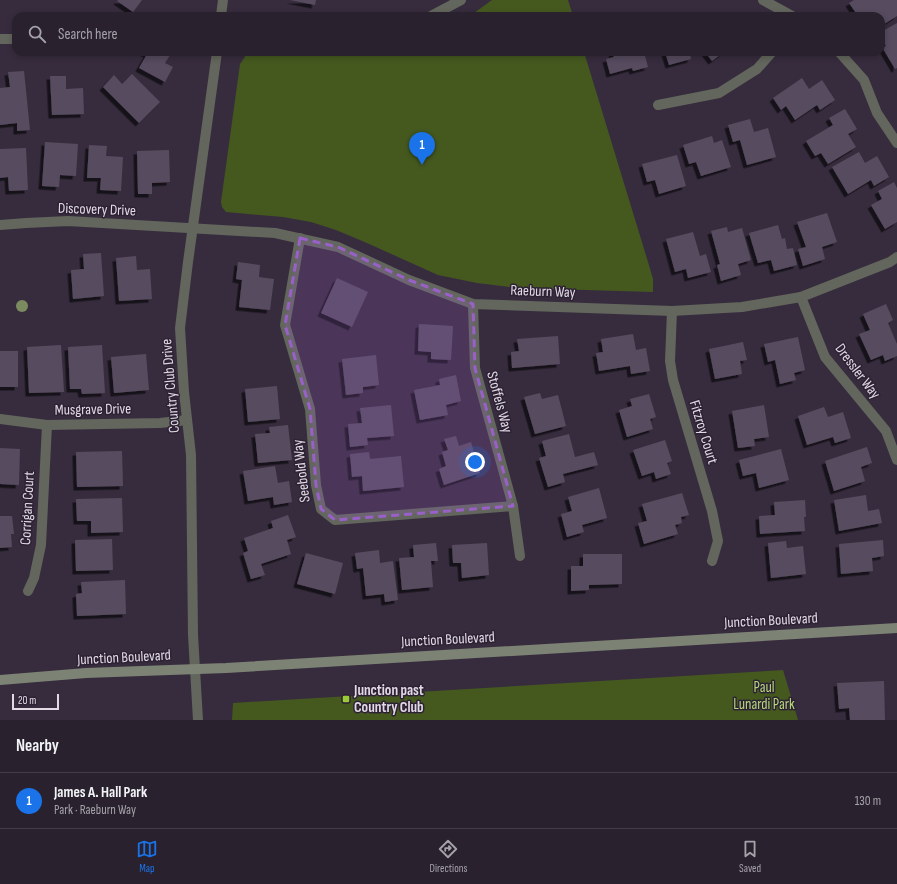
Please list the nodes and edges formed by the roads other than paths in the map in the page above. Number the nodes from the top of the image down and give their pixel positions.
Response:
1 (223, 0) edge
2 (461, 0) edge
3 (763, 0) edge
4 (222, 12) edge
5 (438, 12) edge
6 (785, 12) edge
7 (0, 39) edge
8 (12, 39) edge
9 (216, 56) edge
10 (768, 56) edge
11 (843, 56) edge
12 (658, 105) dead end
13 (897, 143) edge
14 (0, 225) edge
15 (193, 229) junction
16 (300, 238) junction
17 (897, 257) edge
18 (801, 297) junction
19 (473, 304) junction
20 (672, 311) junction
21 (0, 419) edge
22 (187, 420) junction
23 (46, 425) junction
24 (897, 460) edge
25 (513, 506) junction
26 (520, 556) dead end
27 (712, 561) dead end
28 (28, 591) dead end
29 (897, 628) edge
30 (195, 668) junction
31 (0, 680) edge
32 (198, 720) edge

1 - 4 street
2 - 5 street
3 - 6 street
7 - 8 street
9 - 15 street, Country Club Drive
10 - 12 street
11 - 13 street
14 - 15 street, Discovery Drive
15 - 16 street, Raeburn Way
15 - 22 street, Country Club Drive
16 - 19 street, Raeburn Way
16 - 25 street, Seebold Way
17 - 18 street, Raeburn Way
18 - 20 street, Raeburn Way
18 - 24 street, Dressler Way
19 - 20 street, Raeburn Way
19 - 25 street, Stoffels Way
20 - 27 street, Fitzroy Court
21 - 23 street, Musgrave Drive
22 - 23 street, Musgrave Drive
22 - 30 street, Country Club Drive
23 - 28 street, Corrigan Court
25 - 26 street, Stoffels Way
29 - 30 main road, Junction Boulevard
30 - 31 main road, Junction Boulevard
30 - 32 street, Country Club Drive

